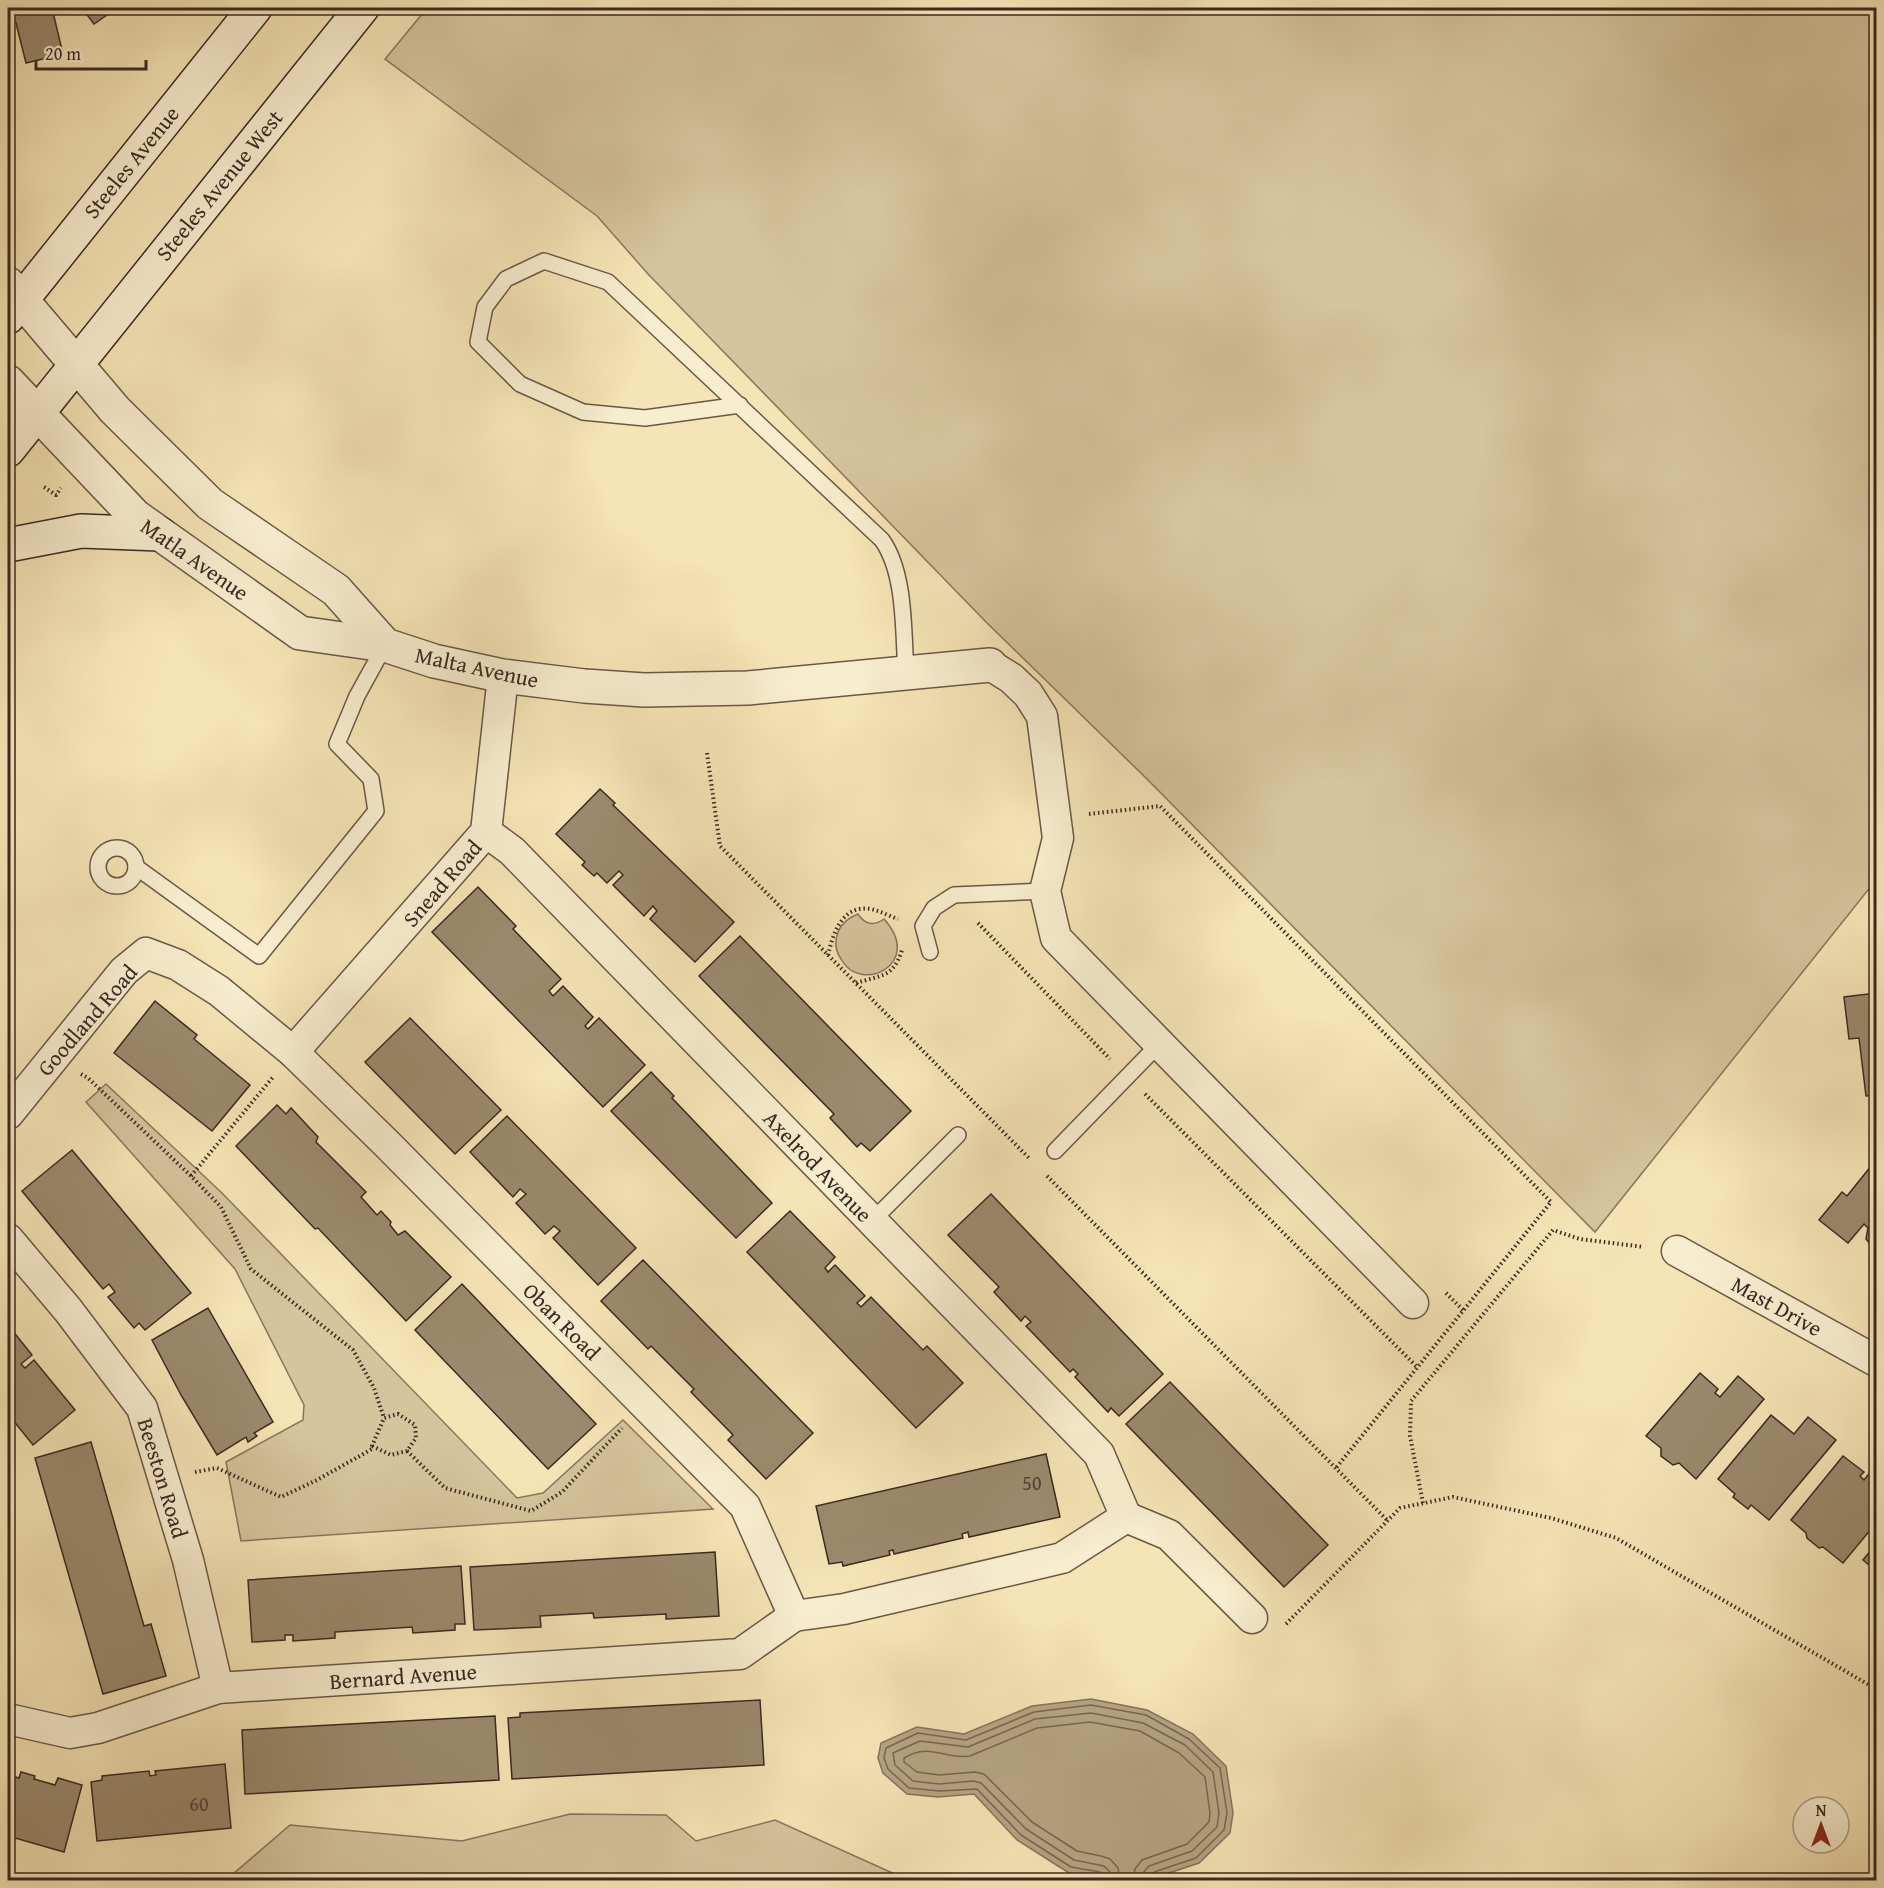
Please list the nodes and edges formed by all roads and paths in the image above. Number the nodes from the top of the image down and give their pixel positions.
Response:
1 (255, 8) edge
2 (362, 8) edge
3 (12, 300) edge
4 (76, 363) junction
5 (8, 382) edge
6 (740, 405) junction
7 (38, 414) junction
8 (8, 450) edge
9 (65, 484) dead end
10 (44, 487) dead end
11 (160, 534) junction
12 (8, 545) edge
13 (385, 645) junction
14 (990, 664) joint
15 (906, 672) junction
16 (503, 676) junction
17 (707, 753) dead end
18 (1092, 813) junction
19 (1057, 817) junction
20 (1091, 824) dead end
21 (486, 832) junction
22 (136, 867) dead end
23 (1045, 891) junction
24 (901, 920) dead end
25 (978, 923) dead end
26 (930, 952) dead end
27 (828, 955) junction
28 (1160, 1043) junction
29 (285, 1062) junction
30 (73, 1069) dead end
31 (1127, 1076) junction
32 (8, 1114) edge
33 (958, 1135) dead end
34 (1055, 1151) dead end
35 (1032, 1162) dead end
36 (1041, 1170) dead end
37 (191, 1176) junction
38 (872, 1221) junction
39 (8, 1239) edge
40 (1677, 1251) joint
41 (1438, 1285) dead end
42 (1413, 1303) dead end
43 (1463, 1310) junction
44 (1876, 1361) edge
45 (1418, 1367) junction
46 (384, 1418) junction
47 (624, 1426) dead end
48 (372, 1446) junction
49 (407, 1451) junction
50 (1336, 1468) junction
51 (163, 1479) junction
52 (1423, 1503) junction
53 (1125, 1517) junction
54 (1388, 1521) junction
55 (794, 1616) junction
56 (1252, 1618) joint
57 (218, 1688) junction
58 (1876, 1689) edge
59 (8, 1719) edge

1 - 3 street, Steeles Avenue
2 - 4 street, Steeles Avenue West
3 - 4 street, Malta Avenue
4 - 7 street
4 - 13 street, Malta Avenue
5 - 7 street, Matla Avenue
6 - 6 lane
6 - 15 lane
7 - 8 street
7 - 11 street, Matla Avenue
9 - 10 path
11 - 12 street
11 - 13 street, Matla Avenue
13 - 16 street, Malta Avenue
13 - 22 lane
14 - 15 street, Malta Avenue
14 - 19 street
15 - 16 street, Malta Avenue
16 - 21 street, Snead Road
17 - 27 path
18 - 19 path
18 - 20 path
18 - 43 path
19 - 23 street
21 - 29 street, Snead Road
21 - 38 street, Axelrod Avenue
23 - 26 lane
23 - 28 street
24 - 27 path
25 - 31 path
27 - 35 path
28 - 31 lane
28 - 42 street
29 - 32 street, Goodland Road
29 - 37 path
29 - 55 street, Oban Road
30 - 37 path
31 - 34 lane
31 - 45 path
33 - 38 lane
36 - 50 path
37 - 46 path
38 - 53 street, Axelrod Avenue
39 - 51 street, Beeston Road
40 - 44 street, Mast Drive
40 - 52 path
41 - 43 path
43 - 45 path
45 - 50 path
46 - 48 path
46 - 49 path
47 - 49 path
48 - 49 path
48 - 51 path
50 - 54 path
51 - 57 street, Beeston Road
52 - 54 path
52 - 58 path
53 - 55 street
53 - 56 street
54 - 56 path
55 - 57 street, Bernard Avenue
57 - 59 street, Bernard Avenue

